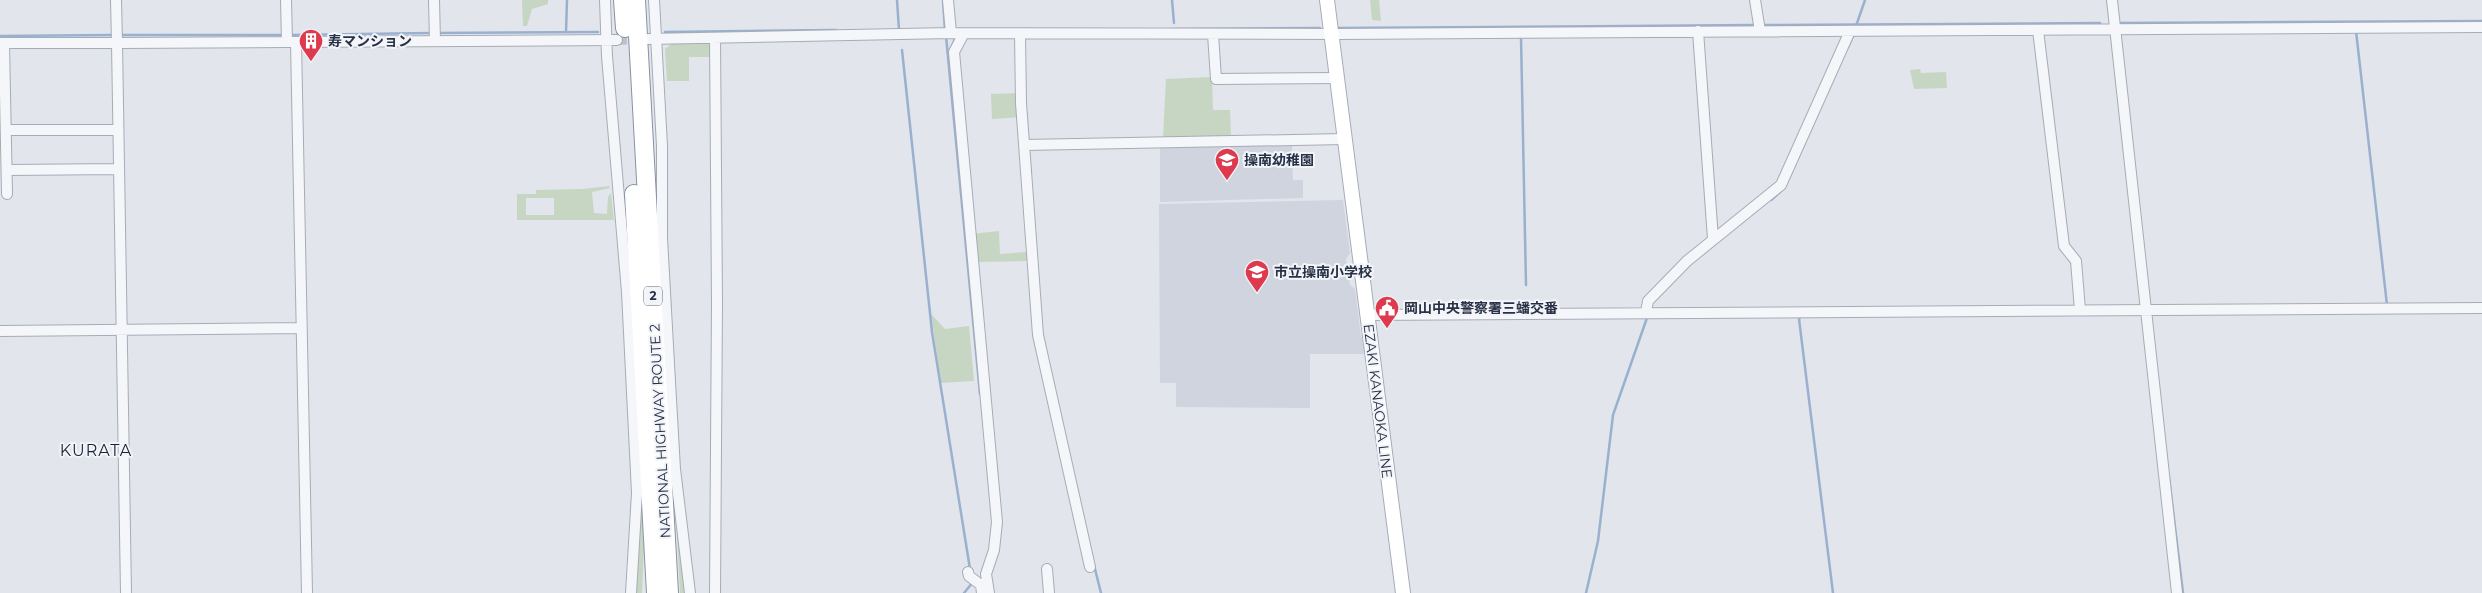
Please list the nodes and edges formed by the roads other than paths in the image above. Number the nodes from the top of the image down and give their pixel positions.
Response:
1 (116, 0) edge
2 (286, 0) edge
3 (434, 0) edge
4 (605, 0) edge
5 (623, 0) edge
6 (636, 0) edge
7 (654, 0) edge
8 (948, 0) edge
9 (1327, 0) edge
10 (1756, 0) edge
11 (2112, 0) edge
12 (1759, 27) junction
13 (2482, 27) edge
14 (1853, 30) junction
15 (2038, 30) junction
16 (2113, 30) junction
17 (1698, 31) junction
18 (953, 33) junction
19 (1020, 34) junction
20 (1213, 34) junction
21 (1331, 34) junction
22 (435, 36) junction
23 (117, 38) junction
24 (289, 38) junction
25 (715, 38) junction
26 (651, 39) junction
27 (612, 40) junction
28 (2, 43) edge
29 (1337, 78) junction
30 (3, 112) edge
31 (6, 130) junction
32 (118, 130) junction
33 (1344, 139) junction
34 (1024, 145) junction
35 (4, 166) edge
36 (118, 169) junction
37 (7, 194) dead end
38 (1713, 239) junction
39 (2482, 308) edge
40 (2080, 310) junction
41 (2146, 310) junction
42 (1648, 312) junction
43 (1367, 315) junction
44 (301, 328) junction
45 (120, 330) junction
46 (0, 331) edge
47 (1090, 567) dead end
48 (1047, 569) dead end
49 (973, 578) dead end
50 (669, 588) edge
51 (126, 593) edge
52 (307, 593) edge
53 (631, 593) edge
54 (656, 593) edge
55 (690, 593) edge
56 (715, 593) edge
57 (982, 593) edge
58 (989, 593) edge
59 (1049, 593) edge
60 (1403, 593) edge
61 (2177, 593) edge

1 - 23 street
2 - 24 street
3 - 22 street
4 - 27 street
5 - 54 highway, NATIONAL HIGHWAY ROUTE 2 / 2
6 - 50 highway, NATIONAL HIGHWAY ROUTE 2 / 2
7 - 26 street
8 - 18 street
9 - 21 main road, EZAKI KANAOKA LINE
10 - 12 street
11 - 16 street
12 - 14 street
12 - 17 street
13 - 16 street
14 - 15 street
14 - 38 street
15 - 16 street
15 - 40 street
16 - 41 street
17 - 21 street
17 - 38 street
18 - 19 street
18 - 25 street
18 - 58 street
19 - 20 street
19 - 34 street
20 - 21 street
20 - 29 street
21 - 29 main road, EZAKI KANAOKA LINE
22 - 24 street
22 - 27 street
23 - 24 street
23 - 28 street
23 - 32 street
24 - 44 street
25 - 26 street
25 - 56 street
26 - 55 street
27 - 53 street
28 - 30 street
29 - 33 main road, EZAKI KANAOKA LINE
30 - 31 street
31 - 32 street
31 - 35 street
32 - 36 street
33 - 34 street
33 - 43 main road, EZAKI KANAOKA LINE
34 - 47 street
35 - 36 street
35 - 37 street
36 - 45 street
38 - 42 street
39 - 41 street
40 - 41 street
40 - 42 street
41 - 61 street
42 - 43 street
43 - 60 main road, EZAKI KANAOKA LINE
44 - 45 street
44 - 52 street
45 - 46 street
45 - 51 street
48 - 59 street
49 - 57 street

